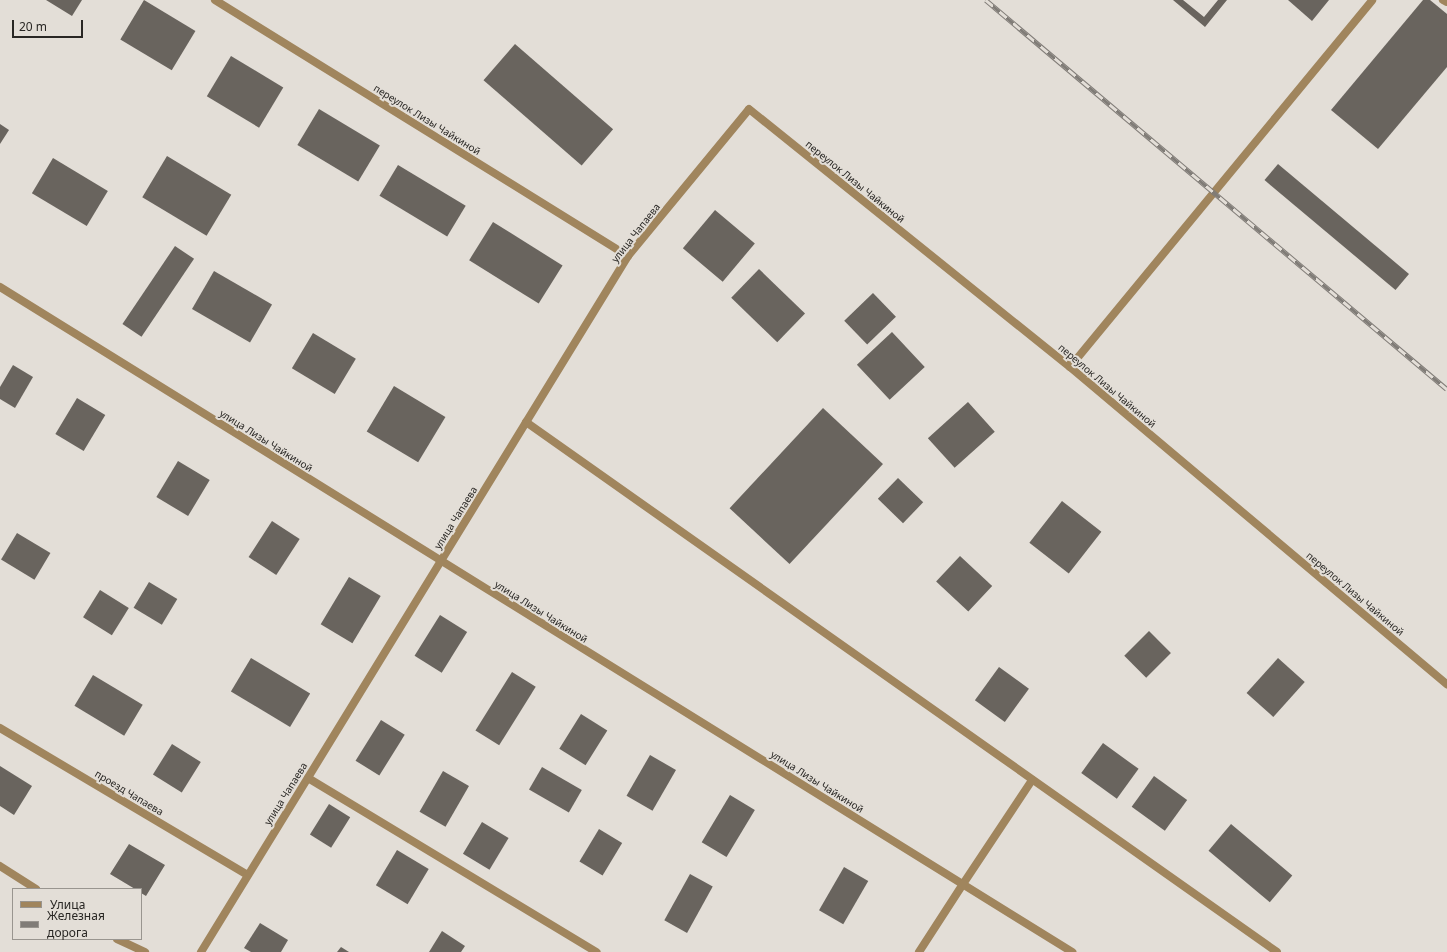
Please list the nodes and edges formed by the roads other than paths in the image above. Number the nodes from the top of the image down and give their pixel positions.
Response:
1 (215, 0) edge
2 (1372, 0) edge
3 (1443, 0) edge
4 (1447, 2) edge
5 (749, 110) joint
6 (628, 256) junction
7 (0, 288) edge
8 (1070, 367) junction
9 (526, 422) junction
10 (441, 561) junction
11 (1447, 684) edge
12 (0, 728) edge
13 (308, 778) junction
14 (1032, 780) junction
15 (0, 866) edge
16 (248, 875) junction
17 (963, 884) junction
18 (34, 888) edge
19 (119, 940) edge
20 (145, 952) edge
21 (201, 952) edge
22 (597, 952) edge
23 (919, 952) edge
24 (1072, 952) edge
25 (1277, 952) edge

1 - 6 street, переулок Лизы Чайкиной
2 - 8 street
3 - 4 street
5 - 6 street, улица Чапаева
5 - 8 street, переулок Лизы Чайкиной
6 - 9 street, улица Чапаева
7 - 10 street, улица Лизы Чайкиной
8 - 11 street, переулок Лизы Чайкиной
9 - 10 street, улица Чапаева
9 - 14 street
10 - 13 street, улица Чапаева
10 - 17 street, улица Лизы Чайкиной
12 - 16 street, проезд Чапаева
13 - 16 street, улица Чапаева
13 - 22 street
14 - 17 street
14 - 25 street
15 - 18 street
16 - 21 street, улица Чапаева
17 - 23 street
17 - 24 street, улица Лизы Чайкиной
19 - 20 street

